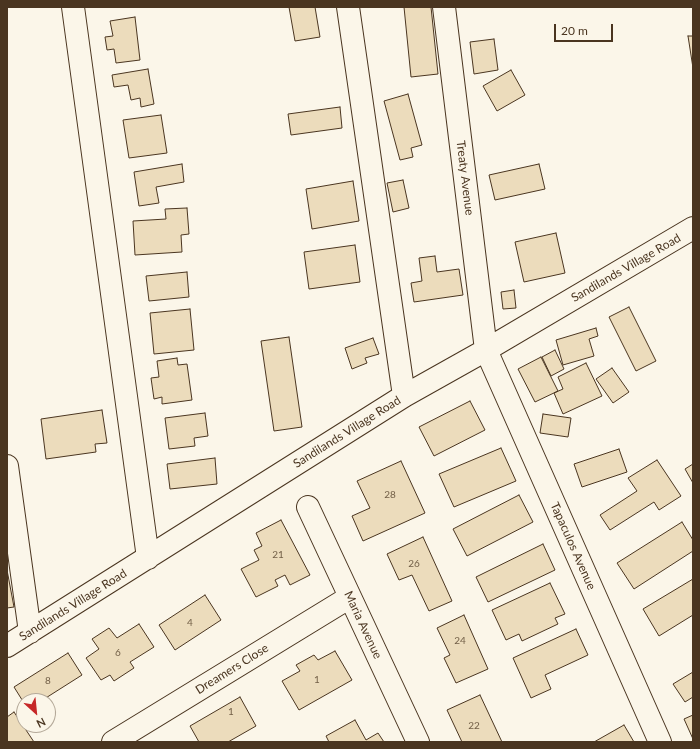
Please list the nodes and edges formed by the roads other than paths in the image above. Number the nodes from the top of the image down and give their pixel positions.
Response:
1 (73, 7) edge
2 (348, 7) edge
3 (444, 7) edge
4 (693, 228) edge
5 (486, 350) junction
6 (404, 396) junction
7 (7, 466) edge
8 (308, 507) dead end
9 (148, 558) junction
10 (350, 597) junction
11 (30, 632) junction
12 (7, 646) edge
13 (137, 736) edge
14 (113, 742) edge
15 (418, 742) edge
16 (660, 742) edge

1 - 9 street
2 - 6 street
3 - 5 street, Treaty Avenue
4 - 5 street, Sandilands Village Road
5 - 6 street, Sandilands Village Road
5 - 16 street, Tapaculos Avenue
6 - 9 street, Sandilands Village Road
7 - 11 street
8 - 10 street, Maria Avenue
9 - 11 street, Sandilands Village Road
10 - 13 street, Dreamers Close
10 - 15 street, Maria Avenue
11 - 12 street, Sandilands Village Road
13 - 14 street, Dreamers Close

